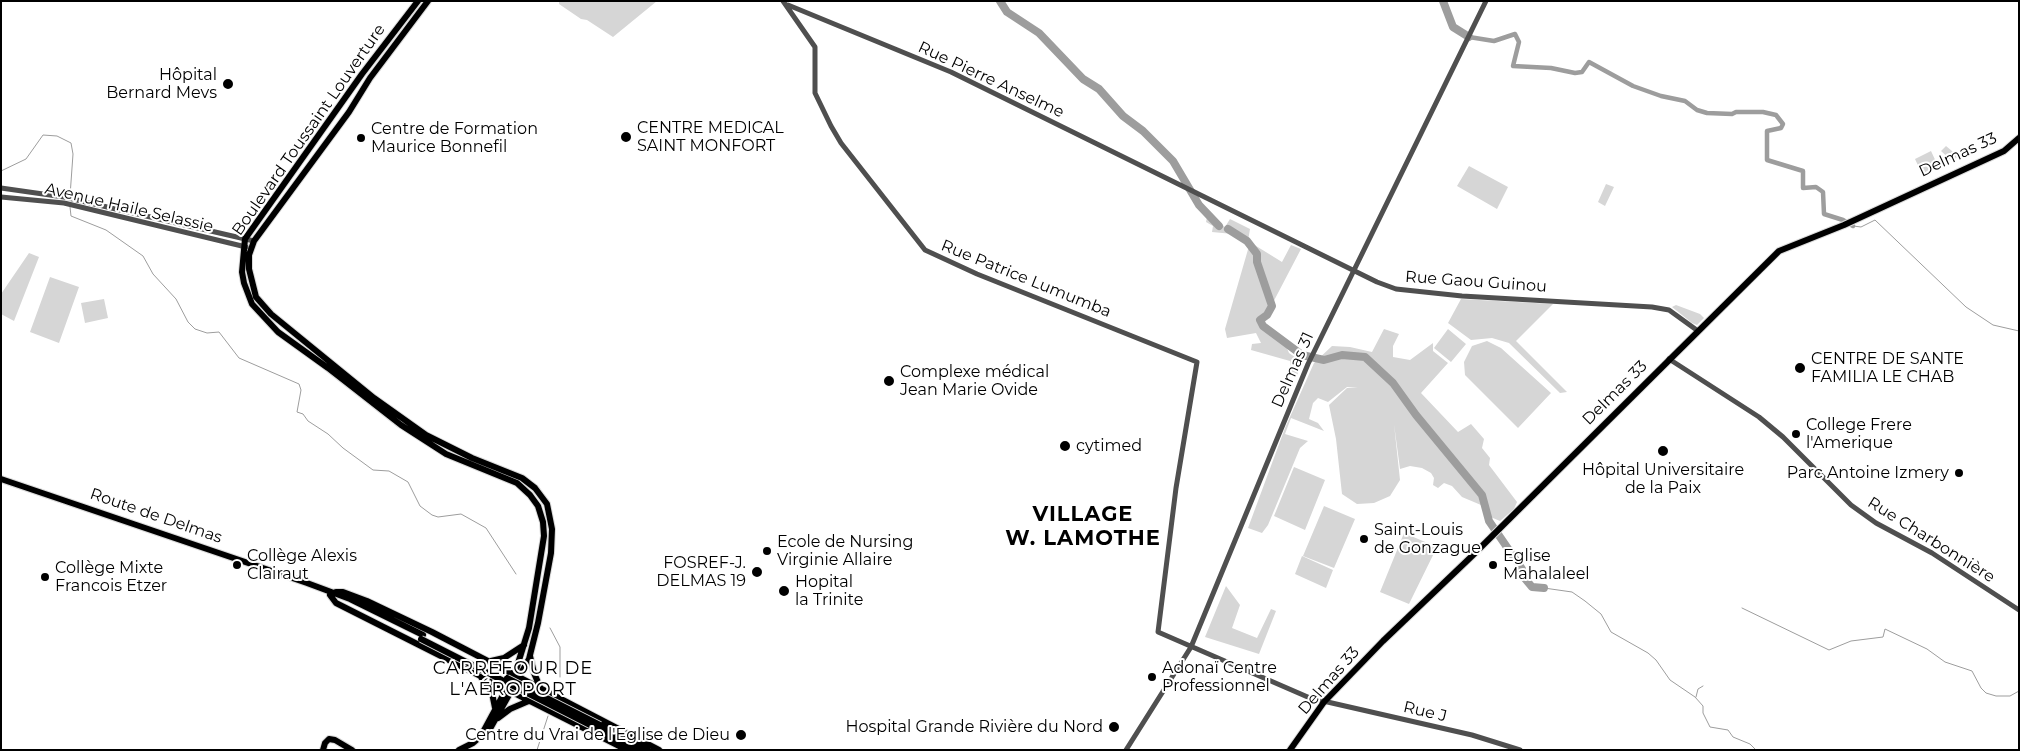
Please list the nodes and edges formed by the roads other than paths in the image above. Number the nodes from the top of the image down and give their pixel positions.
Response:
1 (418, 1) edge
2 (428, 1) edge
3 (1486, 1) edge
4 (784, 2) edge
5 (2019, 138) edge
6 (293, 174) junction
7 (301, 179) junction
8 (1, 188) edge
9 (1200, 193) joint
10 (1, 197) edge
11 (64, 200) junction
12 (244, 243) junction
13 (253, 244) junction
14 (1354, 270) junction
15 (275, 324) junction
16 (1698, 331) junction
17 (1669, 359) junction
18 (1197, 362) joint
19 (1, 479) edge
20 (331, 594) junction
21 (2019, 610) edge
22 (524, 644) junction
23 (1191, 646) junction
24 (530, 654) junction
25 (489, 661) junction
26 (479, 674) junction
27 (518, 674) junction
28 (541, 688) junction
29 (508, 689) junction
30 (532, 700) junction
31 (1324, 702) junction
32 (495, 708) junction
33 (494, 722) junction
34 (599, 727) junction
35 (481, 735) junction
36 (324, 750) edge
37 (352, 750) edge
38 (459, 750) edge
39 (627, 750) edge
40 (636, 750) edge
41 (647, 750) edge
42 (659, 750) edge
43 (1126, 750) edge
44 (1290, 750) edge
45 (1520, 750) edge

1 - 6 main road, Boulevard Toussaint Louverture
2 - 7 main road, Boulevard Toussaint Louverture
3 - 14 street, Delmas 31
4 - 9 street, Rue Pierre Anselme
4 - 18 street, Rue Patrice Lumumba
5 - 16 main road, Delmas 33
6 - 7 main road
6 - 12 main road, Boulevard Toussaint Louverture
7 - 13 main road, Boulevard Toussaint Louverture
8 - 11 street, Avenue Haile Selassie
9 - 14 street, Rue Gaou Guinou
10 - 11 street, Avenue Haile Selassie
11 - 12 street, Avenue Haile Selassie
12 - 13 street, Avenue Haile Selassie
12 - 15 main road, Boulevard Toussaint Louverture
13 - 15 main road, Boulevard Toussaint Louverture
14 - 16 street, Rue Gaou Guinou
14 - 23 street, Delmas 31
15 - 22 main road, Boulevard Toussaint Louverture
15 - 24 main road, Boulevard Toussaint Louverture
16 - 17 main road, Delmas 33
17 - 21 street, Rue Charbonnière
17 - 31 main road, Delmas 33
18 - 23 street, Rue J
19 - 20 main road, Route de Delmas
20 - 25 main road
20 - 26 main road
20 - 34 main road, Route de Delmas, bridge
22 - 25 main road
22 - 27 main road, Boulevard Toussaint Louverture
23 - 31 street, Rue J
23 - 43 street, Delmas 31
24 - 27 main road, Boulevard Toussaint Louverture
24 - 28 main road
25 - 27 main road
26 - 29 main road
26 - 32 main road
27 - 28 main road
27 - 29 main road
28 - 42 main road
29 - 30 main road
29 - 32 main road
29 - 33 main road
30 - 33 main road
30 - 39 main road
31 - 44 main road, Delmas 33
31 - 45 street, Rue J
32 - 35 main road
33 - 35 main road
34 - 40 main road, Route de Delmas
34 - 41 main road, Route de Delmas
35 - 38 main road
36 - 37 main road

